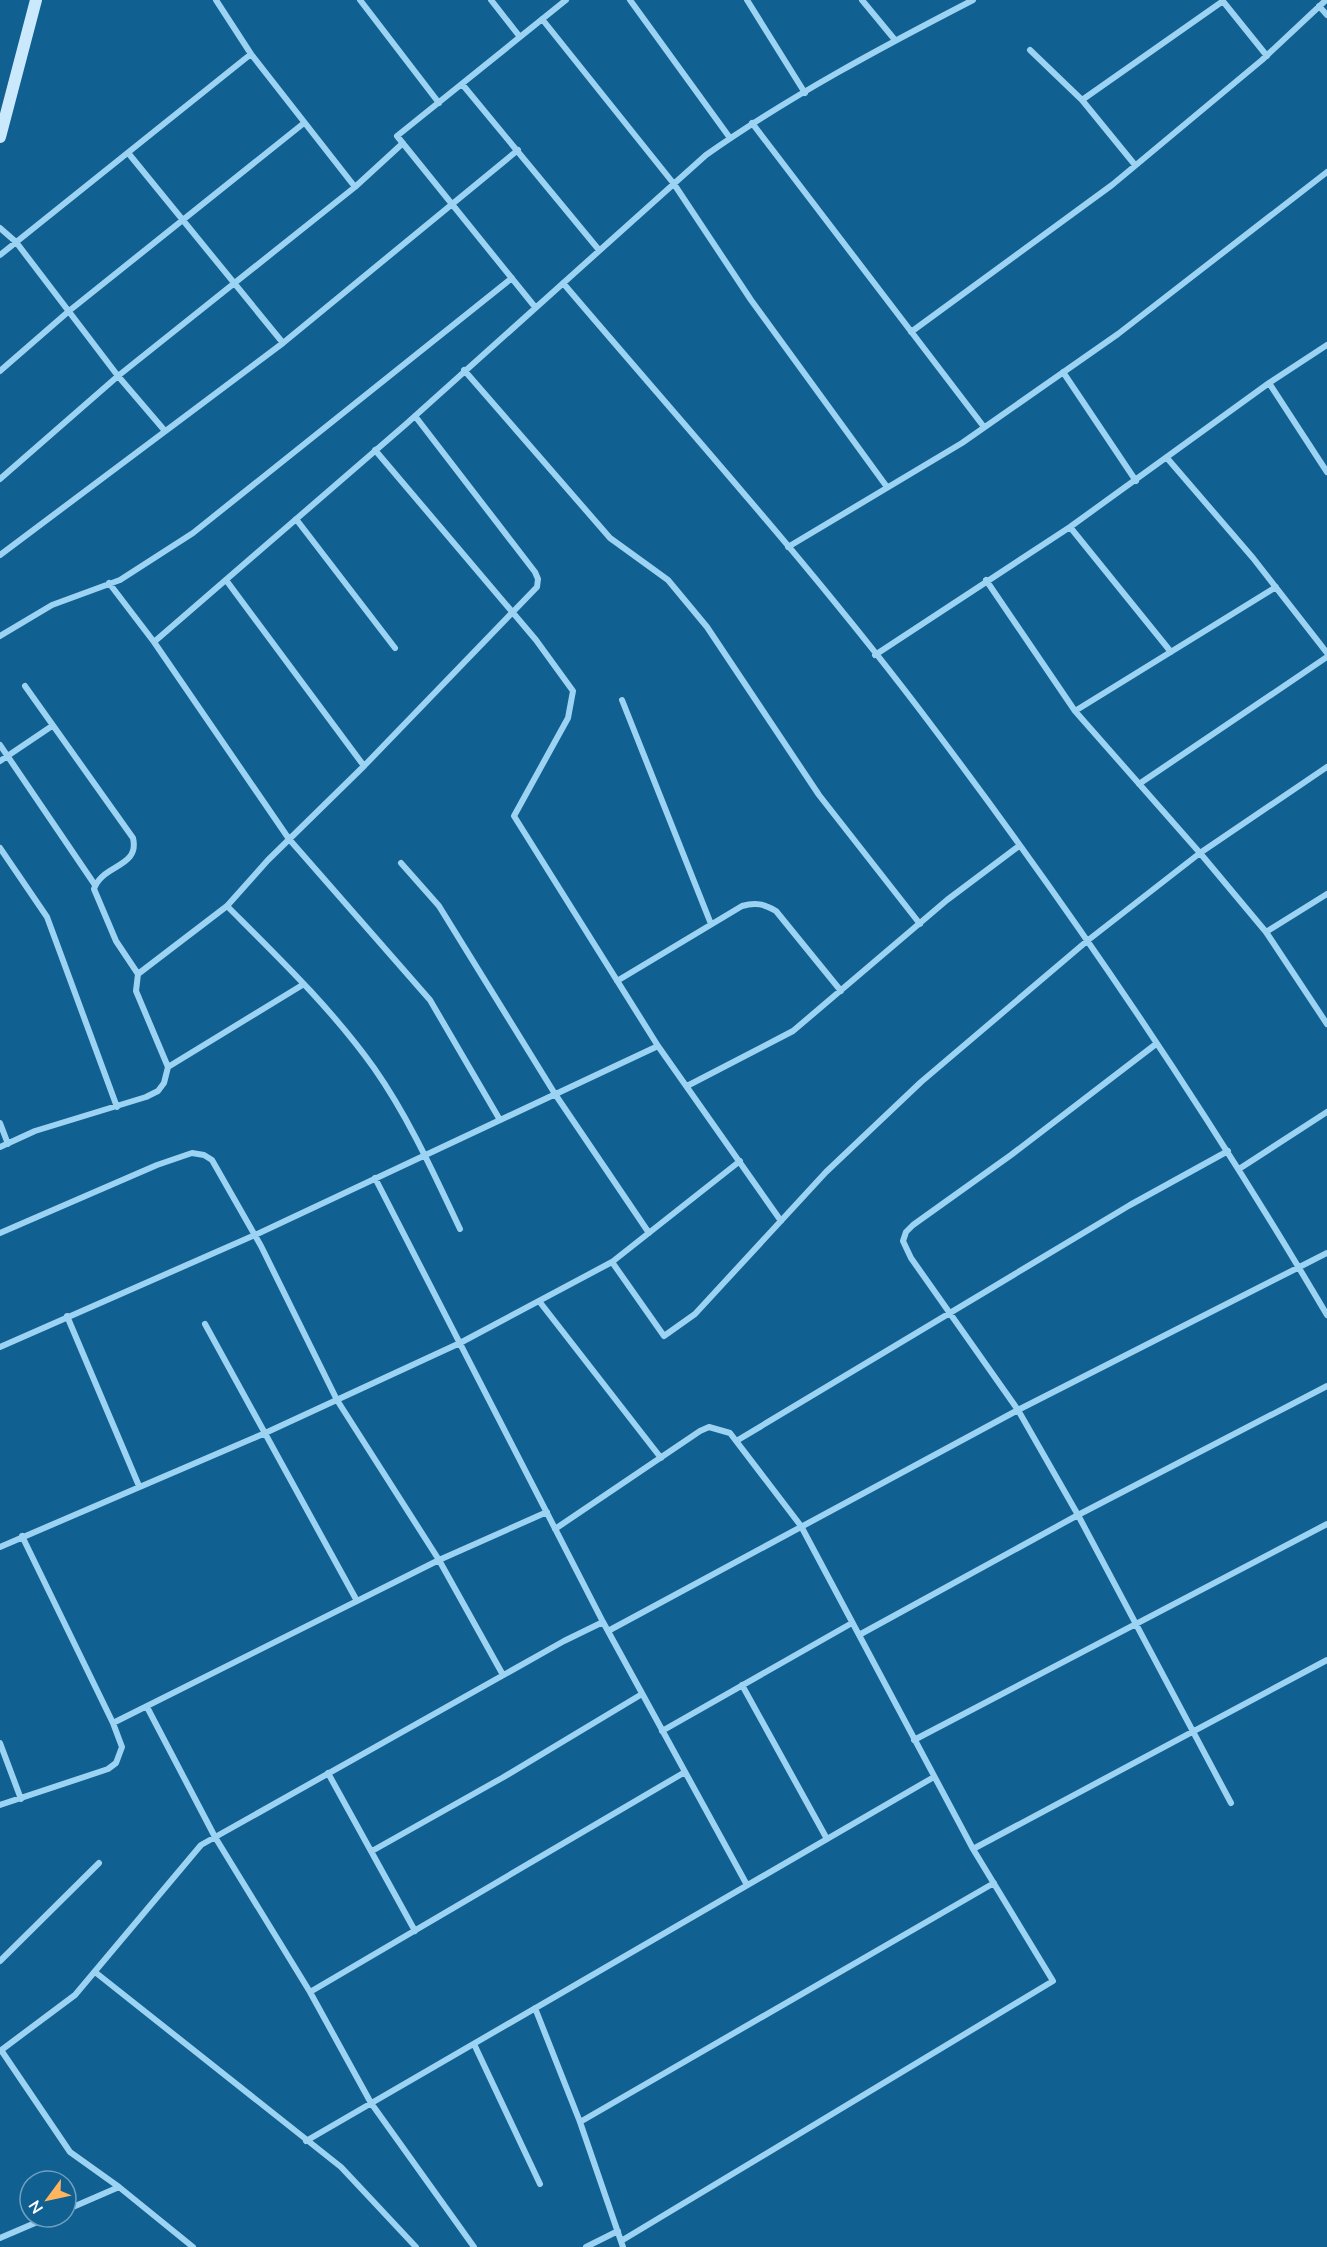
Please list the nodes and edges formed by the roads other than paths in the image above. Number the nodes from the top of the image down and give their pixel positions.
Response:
1 (36, 0) edge
2 (216, 0) edge
3 (360, 0) edge
4 (491, 0) edge
5 (566, 0) edge
6 (630, 0) edge
7 (747, 0) edge
8 (862, 0) edge
9 (972, 0) edge
10 (1326, 0) edge
11 (1222, 2) edge
12 (1319, 6) junction
13 (1327, 15) edge
14 (542, 19) junction
15 (520, 38) junction
16 (895, 40) junction
17 (1030, 50) dead end
18 (251, 54) junction
19 (1264, 58) junction
20 (462, 84) junction
21 (806, 93) junction
22 (1082, 100) junction
23 (439, 103) junction
24 (304, 123) junction
25 (752, 123) junction
26 (0, 137) edge
27 (730, 138) junction
28 (403, 144) junction
29 (518, 150) junction
30 (129, 154) junction
31 (1135, 165) junction
32 (1327, 172) edge
33 (674, 184) junction
34 (355, 187) junction
35 (453, 204) junction
36 (183, 221) junction
37 (0, 228) edge
38 (16, 242) junction
39 (599, 250) junction
40 (0, 255) edge
41 (512, 278) junction
42 (563, 283) junction
43 (235, 284) junction
44 (535, 307) junction
45 (69, 311) junction
46 (911, 332) junction
47 (283, 342) junction
48 (1327, 345) edge
49 (464, 370) junction
50 (0, 372) edge
51 (1063, 372) junction
52 (118, 376) junction
53 (1269, 382) junction
54 (415, 416) junction
55 (984, 427) junction
56 (165, 431) junction
57 (375, 450) junction
58 (1167, 458) junction
59 (1327, 472) edge
60 (0, 479) edge
61 (1136, 481) junction
62 (887, 487) junction
63 (296, 519) junction
64 (1070, 526) junction
65 (788, 547) junction
66 (0, 555) edge
67 (226, 580) junction
68 (986, 580) junction
69 (109, 584) junction
70 (1276, 587) junction
71 (511, 611) junction
72 (0, 636) edge
73 (154, 642) junction
74 (395, 648) dead end
75 (1171, 652) junction
76 (875, 655) junction
77 (1327, 655) edge
78 (25, 686) dead end
79 (622, 700) dead end
80 (1075, 711) junction
81 (52, 726) junction
82 (0, 745) edge
83 (8, 756) junction
84 (0, 761) edge
85 (364, 766) junction
86 (1327, 767) edge
87 (1139, 784) junction
88 (289, 839) junction
89 (1019, 846) junction
90 (0, 848) edge
91 (1200, 853) junction
92 (401, 863) dead end
93 (95, 885) junction
94 (1327, 894) edge
95 (227, 906) junction
96 (711, 924) junction
97 (920, 924) junction
98 (1266, 932) junction
99 (1087, 941) junction
100 (138, 974) junction
101 (617, 981) junction
102 (304, 984) junction
103 (841, 991) junction
104 (1327, 1024) edge
105 (1156, 1044) junction
106 (658, 1046) junction
107 (168, 1067) junction
108 (687, 1086) junction
109 (555, 1094) junction
110 (117, 1107) junction
111 (1327, 1112) edge
112 (500, 1120) junction
113 (0, 1123) edge
114 (8, 1144) junction
115 (0, 1147) edge
116 (1228, 1151) junction
117 (425, 1155) junction
118 (740, 1161) junction
119 (1239, 1169) junction
120 (375, 1178) junction
121 (781, 1221) junction
122 (460, 1229) dead end
123 (0, 1233) edge
124 (649, 1233) junction
125 (255, 1235) junction
126 (1327, 1252) edge
127 (612, 1262) junction
128 (1298, 1265) junction
129 (539, 1300) junction
130 (950, 1314) junction
131 (1327, 1315) edge
132 (67, 1316) junction
133 (205, 1324) dead end
134 (460, 1343) junction
135 (0, 1347) edge
136 (1327, 1386) edge
137 (337, 1400) junction
138 (1018, 1410) junction
139 (263, 1434) junction
140 (738, 1440) junction
141 (661, 1458) junction
142 (140, 1486) junction
143 (547, 1512) junction
144 (1078, 1515) junction
145 (1327, 1524) edge
146 (801, 1526) junction
147 (555, 1529) junction
148 (22, 1536) junction
149 (0, 1547) edge
150 (439, 1560) junction
151 (357, 1601) junction
152 (603, 1622) junction
153 (852, 1623) junction
154 (1136, 1624) junction
155 (608, 1631) junction
156 (859, 1635) junction
157 (1327, 1660) edge
158 (503, 1675) junction
159 (742, 1685) junction
160 (642, 1694) junction
161 (147, 1707) junction
162 (113, 1723) junction
163 (662, 1731) junction
164 (1192, 1732) junction
165 (914, 1740) junction
166 (0, 1743) edge
167 (685, 1772) junction
168 (328, 1773) junction
169 (934, 1777) junction
170 (21, 1799) junction
171 (1231, 1803) dead end
172 (0, 1805) edge
173 (215, 1837) junction
174 (827, 1839) junction
175 (973, 1849) junction
176 (372, 1851) junction
177 (99, 1863) dead end
178 (994, 1883) junction
179 (747, 1885) junction
180 (415, 1930) junction
181 (0, 1961) edge
182 (95, 1972) junction
183 (310, 1992) junction
184 (535, 2008) junction
185 (474, 2044) junction
186 (1, 2050) edge
187 (371, 2103) junction
188 (580, 2122) junction
189 (306, 2141) junction
190 (540, 2184) dead end
191 (118, 2187) junction
192 (78, 2205) edge
193 (21, 2229) edge
194 (618, 2231) junction
195 (0, 2238) edge
196 (622, 2244) edge
197 (190, 2245) edge
198 (181, 2247) edge
199 (416, 2247) edge
200 (474, 2247) edge
201 (585, 2247) edge

1 - 26 street
2 - 18 street
3 - 23 street
4 - 15 street
5 - 14 street
6 - 27 street
7 - 21 street
8 - 16 street
9 - 16 street
10 - 12 street
11 - 19 street
11 - 22 street
12 - 13 street
12 - 19 street
14 - 15 street
14 - 33 street
15 - 20 street
16 - 21 street
17 - 22 street
18 - 24 street
18 - 30 street
19 - 31 street
20 - 23 street
20 - 29 street
21 - 25 street
22 - 31 street
23 - 28 street
24 - 34 street
24 - 36 street
25 - 27 street
25 - 46 street
27 - 33 street
28 - 34 street
28 - 35 street
29 - 35 street
29 - 39 street
30 - 36 street
30 - 38 street
31 - 46 street
32 - 51 street
33 - 39 street
33 - 62 street
34 - 43 street
35 - 41 street
35 - 47 street
36 - 43 street
36 - 45 street
37 - 38 street
38 - 40 street
38 - 45 street
39 - 42 street
41 - 44 street
41 - 69 street
42 - 44 street
42 - 65 street
43 - 47 street
43 - 52 street
44 - 49 street
45 - 50 street
45 - 52 street
46 - 55 street
47 - 56 street
48 - 53 street
49 - 54 street
49 - 97 street
51 - 55 street
51 - 61 street
52 - 56 street
52 - 60 street
53 - 58 street
53 - 59 street
54 - 57 street
54 - 71 street
55 - 62 street
56 - 66 street
57 - 63 street
57 - 71 street
58 - 61 street
58 - 70 street
61 - 64 street
62 - 65 street
63 - 67 street
63 - 74 street
64 - 68 street
64 - 75 street
65 - 76 street
67 - 73 street
67 - 85 street
68 - 76 street
68 - 80 street
69 - 72 street
69 - 73 street
70 - 75 street
70 - 77 street
71 - 85 street
71 - 101 street
73 - 88 street
75 - 80 street
76 - 89 street
77 - 87 street
78 - 81 street
79 - 96 street
80 - 87 street
81 - 83 street
81 - 93 street
82 - 83 street
83 - 84 street
83 - 93 street
85 - 88 street
86 - 91 street
87 - 91 street
88 - 95 street
88 - 112 street
89 - 97 street
89 - 99 street
90 - 110 street
91 - 98 street
91 - 99 street
92 - 109 street
93 - 100 street
94 - 98 street
95 - 100 street
95 - 102 street
96 - 101 street
96 - 103 street
97 - 103 street
98 - 104 street
99 - 105 street
99 - 121 street
100 - 107 street
101 - 106 street
102 - 107 street
102 - 117 street
103 - 108 street
105 - 116 street
105 - 130 street
106 - 108 street
106 - 109 street
107 - 110 street
108 - 118 street
109 - 112 street
109 - 124 street
110 - 114 street
111 - 119 street
112 - 117 street
113 - 114 street
114 - 115 street
116 - 119 street
116 - 130 street
117 - 120 street
117 - 122 street
118 - 121 street
118 - 124 street
119 - 128 street
120 - 125 street
120 - 134 street
121 - 127 street
123 - 125 street
124 - 127 street
125 - 132 street
125 - 137 street
126 - 128 street
127 - 129 street
128 - 131 street
128 - 138 street
129 - 134 street
129 - 141 street
130 - 138 street
130 - 140 street
132 - 135 street
132 - 142 street
133 - 139 street
134 - 137 street
134 - 143 street
136 - 144 street
137 - 139 street
137 - 150 street
138 - 144 street
138 - 146 street
139 - 142 street
139 - 151 street
140 - 141 street
140 - 146 street
141 - 147 street
142 - 148 street
143 - 147 street
143 - 150 street
144 - 154 street
144 - 156 street
145 - 154 street
146 - 153 street
146 - 155 street
147 - 152 street
148 - 149 street
148 - 162 street
150 - 151 street
150 - 158 street
151 - 161 street
152 - 155 street
152 - 158 street
153 - 156 street
153 - 159 street
154 - 164 street
154 - 165 street
155 - 160 street
156 - 165 street
157 - 164 street
158 - 168 street
159 - 163 street
159 - 174 street
160 - 163 street
160 - 176 street
161 - 162 street
161 - 173 street
162 - 170 street
163 - 167 street
164 - 171 street
164 - 175 street
165 - 169 street
166 - 170 street
167 - 179 street
167 - 180 street
168 - 173 street
168 - 176 street
169 - 174 street
169 - 175 street
170 - 172 street
173 - 182 street
173 - 183 street
174 - 179 street
175 - 178 street
176 - 180 street
177 - 181 street
178 - 188 street
178 - 196 street
179 - 184 street
180 - 183 street
182 - 186 street
182 - 189 street
183 - 187 street
184 - 185 street
184 - 188 street
185 - 187 street
185 - 190 street
186 - 191 street
187 - 189 street
187 - 200 street
188 - 194 street
189 - 199 street
191 - 192 street
191 - 197 street
193 - 195 street
194 - 196 street
194 - 201 street
197 - 198 street

